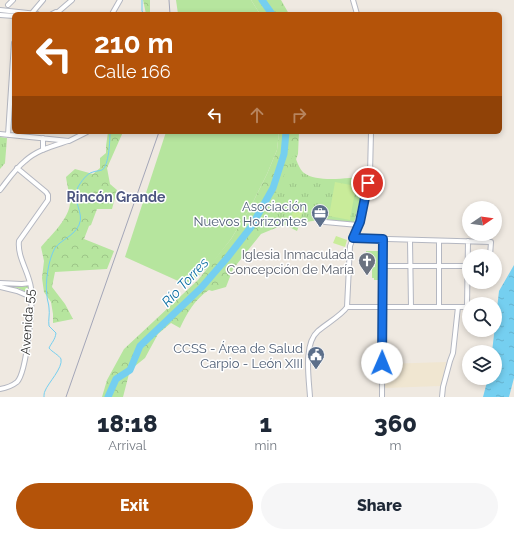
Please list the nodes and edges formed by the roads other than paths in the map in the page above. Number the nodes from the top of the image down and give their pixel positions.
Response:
1 (13, 0) edge
2 (42, 0) edge
3 (72, 0) edge
4 (120, 0) edge
5 (353, 0) edge
6 (8, 5) dead end
7 (0, 10) edge
8 (18, 12) edge
9 (36, 12) edge
10 (60, 12) edge
11 (113, 12) edge
12 (356, 12) edge
13 (0, 15) edge
14 (12, 16) edge
15 (12, 74) edge
16 (0, 134) edge
17 (34, 134) edge
18 (79, 134) edge
19 (371, 134) edge
20 (8, 135) junction
21 (34, 138) junction
22 (43, 138) junction
23 (69, 141) junction
24 (43, 150) junction
25 (17, 168) junction
26 (0, 190) edge
27 (325, 222) dead end
28 (358, 225) junction
29 (353, 238) junction
30 (383, 239) junction
31 (410, 240) junction
32 (439, 240) junction
33 (462, 241) edge
34 (468, 241) joint
35 (468, 249) edge
36 (490, 249) edge
37 (383, 266) junction
38 (410, 266) junction
39 (439, 266) junction
40 (462, 266) edge
41 (0, 283) edge
42 (30, 283) junction
43 (0, 287) edge
44 (467, 289) edge
45 (31, 297) junction
46 (347, 307) junction
47 (382, 307) junction
48 (411, 307) junction
49 (439, 307) junction
50 (458, 307) junction
51 (0, 389) edge
52 (310, 397) edge
53 (382, 397) edge
54 (442, 397) edge

1 - 6 street
2 - 9 street
3 - 10 street
4 - 11 street
5 - 12 street
7 - 8 street
13 - 14 street
15 - 20 street
16 - 20 street
17 - 21 street
18 - 23 street
19 - 28 street
20 - 21 street
21 - 22 street
22 - 23 street
22 - 24 street
23 - 24 street
24 - 25 street
25 - 26 street
25 - 42 street, Avenida 55
27 - 28 street
28 - 29 street
29 - 30 street
29 - 46 street
30 - 31 street
30 - 37 street
31 - 32 street
31 - 38 street
32 - 33 street
32 - 39 street
34 - 35 street
34 - 36 street
37 - 38 street
37 - 47 street
38 - 39 street
38 - 48 street
39 - 40 street
39 - 49 street
41 - 42 street
42 - 45 street, Avenida 55
43 - 45 street
44 - 50 street
45 - 51 street, Avenida 55
46 - 47 street
46 - 52 street
47 - 48 street
47 - 53 street
48 - 49 street
49 - 50 street
50 - 54 street

